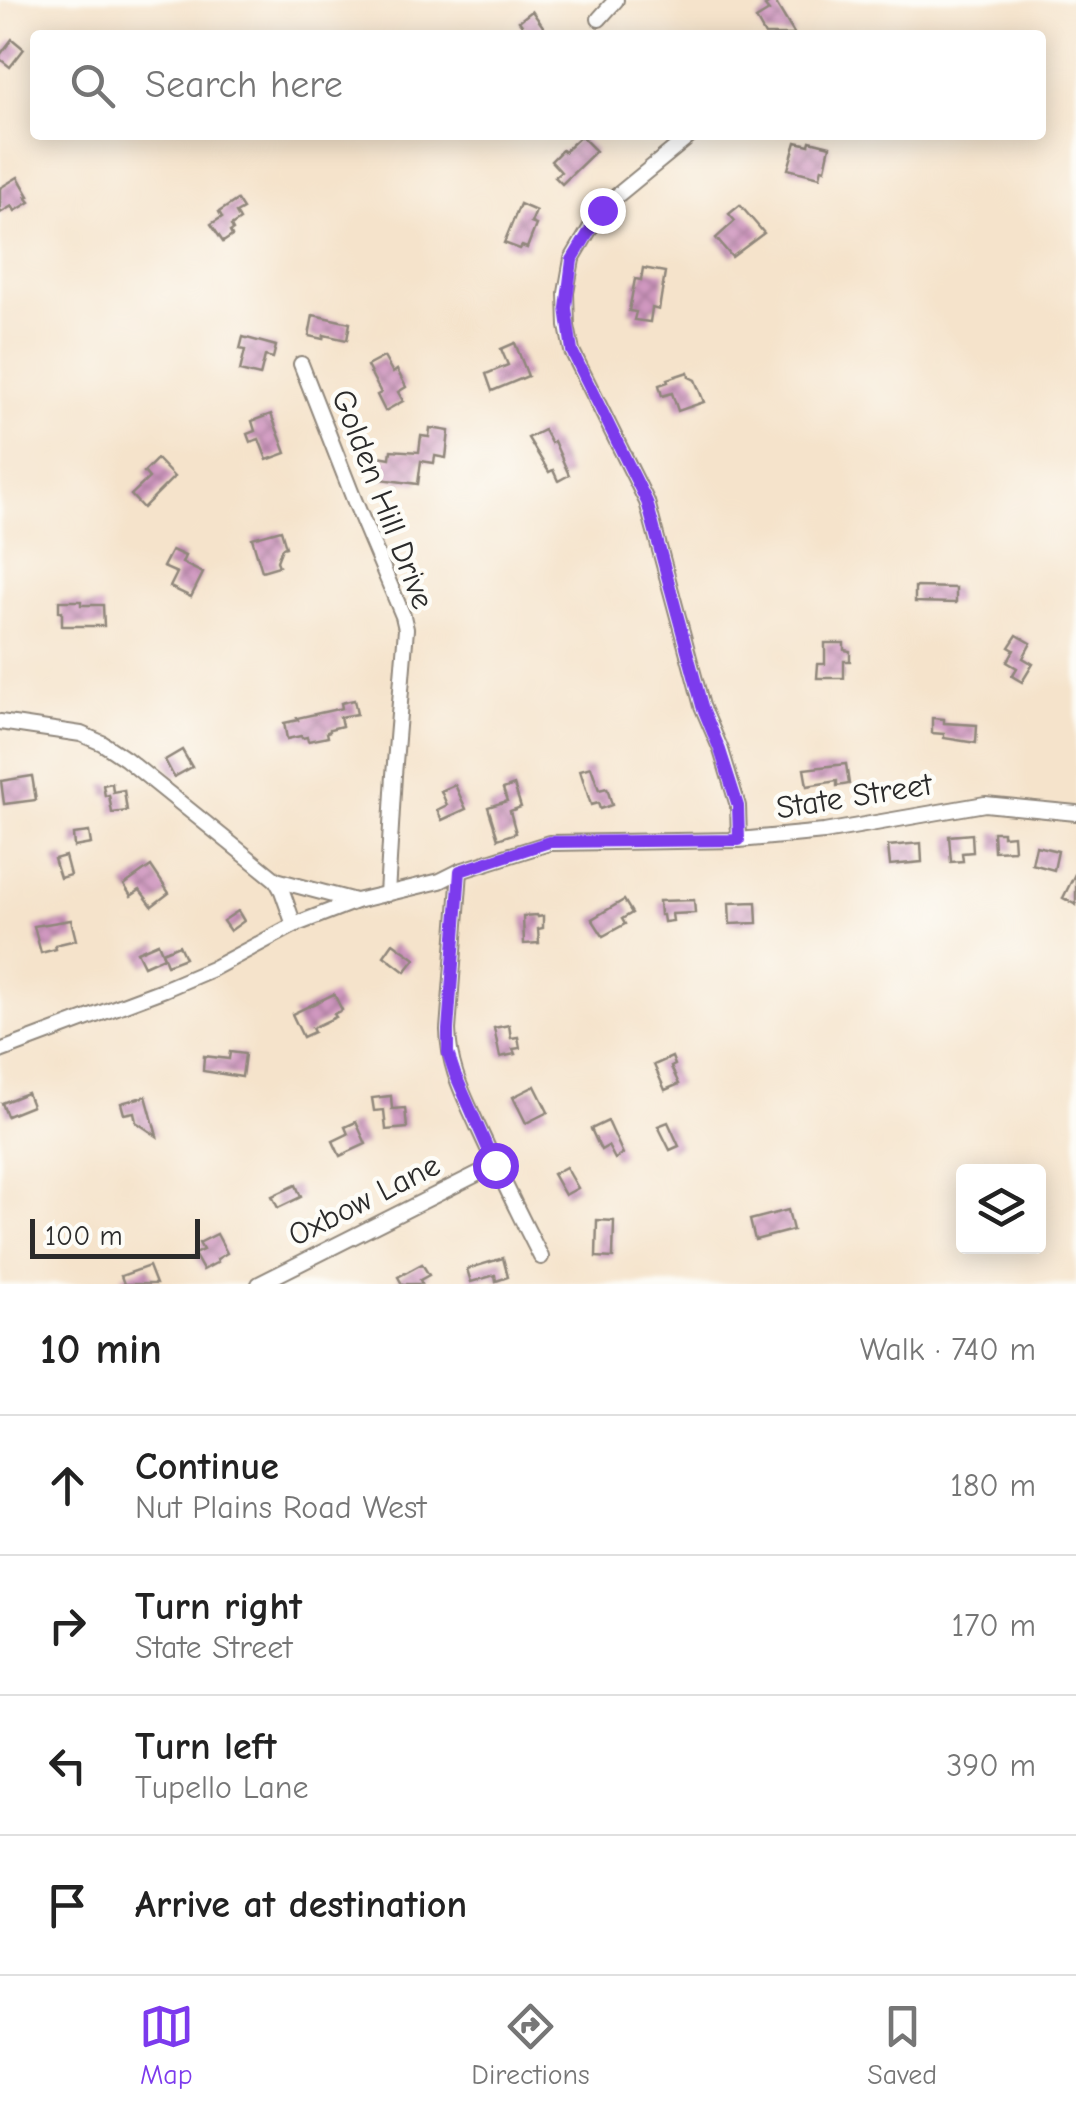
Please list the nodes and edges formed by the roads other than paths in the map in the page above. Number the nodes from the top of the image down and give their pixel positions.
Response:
1 (616, 0) edge
2 (599, 20) dead end
3 (685, 140) edge
4 (301, 364) dead end
5 (0, 722) edge
6 (1076, 812) edge
7 (739, 840) junction
8 (460, 871) junction
9 (276, 880) junction
10 (388, 894) junction
11 (356, 902) junction
12 (294, 925) junction
13 (0, 1051) edge
14 (495, 1165) junction
15 (540, 1257) dead end
16 (258, 1284) edge

1 - 2 street
3 - 7 street
4 - 10 street, Golden Hill Drive
5 - 9 street
6 - 7 street, State Street
7 - 8 street, State Street
8 - 10 street, State Street
8 - 14 street
9 - 11 street
9 - 12 street
10 - 11 street, State Street
11 - 12 street, State Street
12 - 13 street, State Street
14 - 15 street
14 - 16 street, Oxbow Lane

